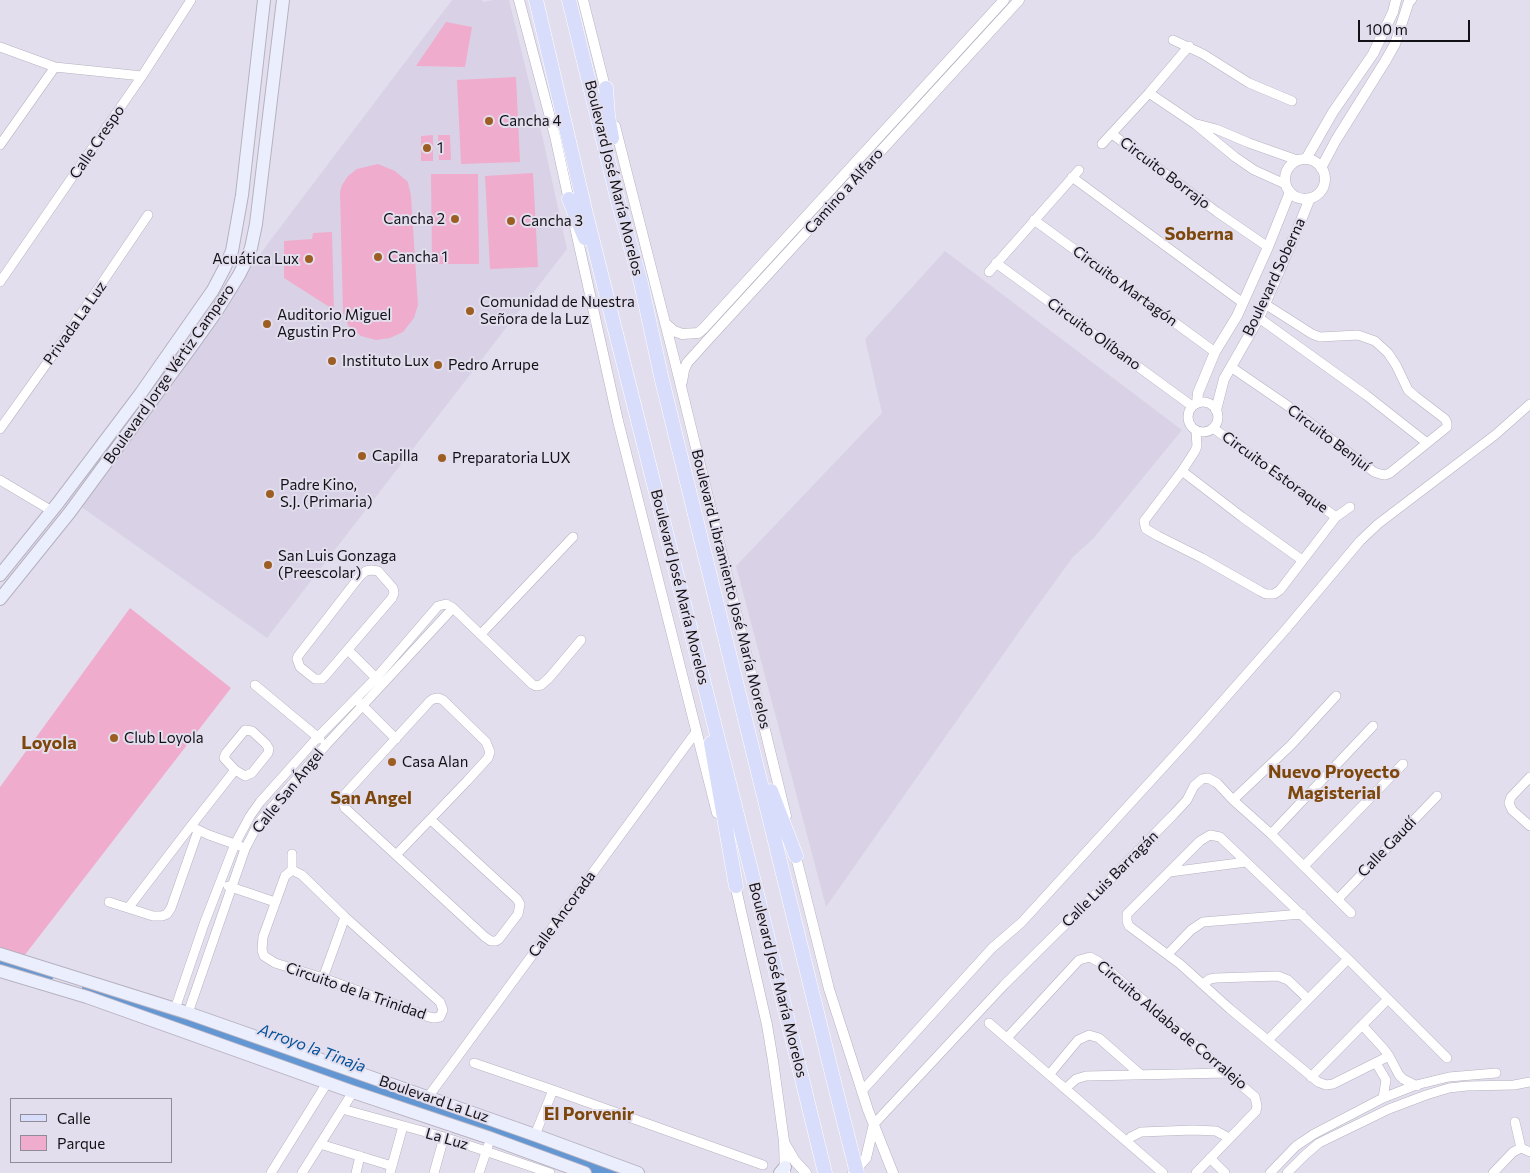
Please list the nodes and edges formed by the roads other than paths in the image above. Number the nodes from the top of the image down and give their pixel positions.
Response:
1 (191, 0) edge
2 (264, 0) edge
3 (283, 0) edge
4 (519, 0) edge
5 (536, 0) edge
6 (569, 0) edge
7 (583, 0) edge
8 (1004, 0) edge
9 (1019, 0) edge
10 (1403, 0) edge
11 (1173, 40) dead end
12 (1189, 46) junction
13 (0, 47) edge
14 (55, 67) junction
15 (142, 76) junction
16 (606, 88) junction
17 (929, 90) junction
18 (1149, 93) junction
19 (1292, 102) dead end
20 (1195, 124) junction
21 (1112, 134) junction
22 (1102, 144) dead end
23 (0, 145) edge
24 (1301, 160) junction
25 (1321, 168) junction
26 (1079, 170) dead end
27 (1072, 177) junction
28 (832, 188) junction
29 (1287, 188) junction
30 (841, 195) junction
31 (1310, 198) junction
32 (569, 199) junction
33 (148, 215) dead end
34 (1034, 220) junction
35 (1268, 247) junction
36 (996, 263) junction
37 (989, 272) dead end
38 (0, 282) edge
39 (641, 283) junction
40 (604, 286) junction
41 (1243, 303) junction
42 (1265, 304) junction
43 (1237, 316) junction
44 (1256, 322) junction
45 (666, 324) junction
46 (1215, 352) junction
47 (1231, 367) junction
48 (682, 388) junction
49 (1530, 404) edge
50 (1195, 405) junction
51 (1216, 410) junction
52 (1213, 428) junction
53 (0, 429) edge
54 (1196, 431) junction
55 (1427, 443) junction
56 (1182, 472) junction
57 (0, 480) edge
58 (1350, 507) dead end
59 (52, 511) junction
60 (1336, 517) junction
61 (573, 537) dead end
62 (1302, 560) junction
63 (0, 575) edge
64 (0, 599) edge
65 (453, 608) junction
66 (481, 634) junction
67 (581, 640) dead end
68 (348, 650) junction
69 (379, 680) junction
70 (255, 685) dead end
71 (707, 696) junction
72 (1336, 696) dead end
73 (356, 698) junction
74 (362, 706) junction
75 (1373, 726) dead end
76 (696, 732) junction
77 (750, 733) junction
78 (318, 737) junction
79 (396, 739) junction
80 (326, 745) junction
81 (1403, 764) dead end
82 (235, 770) junction
83 (1530, 777) edge
84 (1437, 796) dead end
85 (1234, 800) junction
86 (431, 820) junction
87 (1530, 826) edge
88 (195, 828) junction
89 (1271, 834) junction
90 (235, 844) junction
91 (245, 848) junction
92 (292, 854) dead end
93 (396, 855) junction
94 (796, 856) junction
95 (1246, 862) junction
96 (1304, 866) junction
97 (292, 870) junction
98 (1170, 872) junction
99 (220, 883) junction
100 (736, 886) junction
101 (232, 887) junction
102 (1338, 899) junction
103 (109, 902) dead end
104 (275, 902) junction
105 (129, 908) junction
106 (1351, 913) dead end
107 (1302, 914) junction
108 (345, 917) junction
109 (0, 954) edge
110 (1168, 954) junction
111 (1348, 959) junction
112 (0, 971) edge
113 (323, 978) junction
114 (1203, 984) junction
115 (1388, 998) junction
116 (1308, 999) junction
117 (175, 1009) junction
118 (188, 1013) junction
119 (990, 1023) dead end
120 (1362, 1025) junction
121 (1008, 1038) junction
122 (1268, 1040) junction
123 (1389, 1056) junction
124 (1447, 1058) dead end
125 (474, 1063) dead end
126 (1376, 1063) junction
127 (1227, 1073) junction
128 (1496, 1073) dead end
129 (1049, 1075) junction
130 (1141, 1075) junction
131 (1399, 1075) junction
132 (1311, 1077) junction
133 (1386, 1080) junction
134 (1530, 1082) edge
135 (327, 1083) junction
136 (1416, 1085) junction
137 (1065, 1089) junction
138 (554, 1090) junction
139 (353, 1092) junction
140 (862, 1092) junction
141 (1426, 1095) junction
142 (428, 1097) junction
143 (1383, 1098) junction
144 (342, 1109) junction
145 (1515, 1122) dead end
146 (874, 1124) junction
147 (403, 1126) junction
148 (535, 1135) junction
149 (444, 1137) junction
150 (1229, 1138) junction
151 (784, 1141) junction
152 (1126, 1142) junction
153 (320, 1144) junction
154 (488, 1144) junction
155 (1521, 1148) junction
156 (1530, 1152) edge
157 (360, 1156) junction
158 (1210, 1158) junction
159 (763, 1165) dead end
160 (391, 1169) edge
161 (528, 1169) edge
162 (783, 1171) edge
163 (1201, 1171) edge
164 (582, 1172) edge
165 (629, 1172) edge
166 (271, 1173) edge
167 (302, 1173) edge
168 (356, 1173) edge
169 (434, 1173) edge
170 (479, 1173) edge
171 (550, 1173) edge
172 (806, 1173) edge
173 (825, 1173) edge
174 (855, 1173) edge
175 (893, 1173) edge
176 (1162, 1173) edge
177 (1225, 1173) edge
178 (1270, 1173) edge
179 (1287, 1173) edge
180 (1493, 1173) edge

1 - 15 street, Calle Crespo
2 - 59 main road, Boulevard Jorge Vértiz Campero
3 - 64 main road, Boulevard Jorge Vértiz Campero
4 - 32 street
5 - 40 main road, Boulevard José María Morelos
6 - 39 main road, Boulevard José María Morelos
7 - 16 street, Boulevard Libramiento José María Morelos
8 - 17 street, Camino a Alfaro
9 - 17 street, Camino a Alfaro
10 - 24 street
10 - 25 street
11 - 12 street
12 - 18 street, Circuito Borrajo
12 - 19 street
13 - 14 street
14 - 15 street
14 - 23 street
15 - 38 street, Calle Crespo
16 - 39 main road
16 - 45 street, Boulevard Libramiento José María Morelos
17 - 28 street, Camino a Alfaro
17 - 30 street, Camino a Alfaro
18 - 20 street
18 - 21 street, Circuito Borrajo
20 - 24 street
20 - 29 street
21 - 22 street, Circuito Borrajo
21 - 35 street, Circuito Borrajo
24 - 25 street
24 - 29 street
25 - 31 street
26 - 27 street
27 - 34 street
27 - 41 street
28 - 30 street
28 - 45 street, Camino a Alfaro
29 - 31 street
29 - 35 street, Boulevard Soberna
30 - 48 street, Camino a Alfaro
31 - 42 street, Boulevard Soberna
32 - 40 main road
32 - 76 street
33 - 53 street, Privada La Luz
34 - 36 street
34 - 46 street, Circuito Martagón
35 - 41 street, Boulevard Soberna
36 - 37 street
36 - 50 street, Circuito Olíbano
39 - 77 main road, Boulevard José María Morelos
40 - 71 main road, Boulevard José María Morelos
41 - 43 street, Boulevard Soberna
42 - 44 street, Boulevard Soberna
42 - 55 street, Circuito Benjuí
43 - 44 street
43 - 46 street, Boulevard Soberna
44 - 47 street, Boulevard Soberna
44 - 55 street
45 - 48 street, Boulevard Libramiento José María Morelos
46 - 50 street, Boulevard Soberna
47 - 51 street, Boulevard Soberna
47 - 55 street, Circuito Benjuí
48 - 94 street, Boulevard Libramiento José María Morelos
49 - 140 street
50 - 51 street
50 - 54 street
51 - 52 street
52 - 54 street
52 - 60 street, Circuito Estoraque
54 - 56 street, Circuito Estoraque
56 - 62 street
56 - 62 street, Circuito Estoraque
57 - 59 street
58 - 60 street, Circuito Estoraque
59 - 63 main road, Boulevard Jorge Vértiz Campero
60 - 62 street, Circuito Estoraque
61 - 66 street
65 - 66 street
65 - 69 street, Calle San Ángel
65 - 69 street, Calle San Ángel
66 - 67 street
68 - 68 street
68 - 69 street
69 - 73 street, Calle San Ángel
69 - 74 street, Calle San Ángel
70 - 78 street
71 - 100 main road
71 - 173 main road, Boulevard José María Morelos
72 - 85 street
73 - 74 street
73 - 78 street, Calle San Ángel
74 - 79 street
74 - 80 street, Calle San Ángel
75 - 89 street
76 - 100 street
76 - 142 street, Calle Ancorada
77 - 94 main road
77 - 174 main road, Boulevard José María Morelos, bridge
78 - 80 street
78 - 90 street, Calle San Ángel
79 - 86 street
79 - 93 street
80 - 91 street, Calle San Ángel
81 - 96 street
82 - 82 street
82 - 88 street
83 - 87 street
84 - 102 street, Calle Gaudí
85 - 89 street, Calle Luis Barragán
85 - 146 street, Calle Luis Barragán
86 - 93 street
86 - 93 street
88 - 90 street
88 - 105 street
88 - 105 street
89 - 96 street, Calle Luis Barragán
90 - 91 street
90 - 99 street, Calle San Ángel
91 - 101 street, Calle San Ángel
92 - 97 street
94 - 140 street, Boulevard Libramiento José María Morelos
95 - 98 street
95 - 98 street
95 - 107 street
96 - 102 street, Calle Luis Barragán
97 - 104 street, Circuito de la Trinidad
97 - 108 street, Circuito de la Trinidad
98 - 110 street
99 - 101 street
99 - 117 street, Calle San Ángel
100 - 151 street
101 - 104 street
101 - 118 street, Calle San Ángel
102 - 106 street, Calle Luis Barragán
103 - 105 street
104 - 113 street, Circuito de la Trinidad
107 - 110 street
107 - 111 street
108 - 113 street
108 - 113 street, Circuito de la Trinidad
109 - 117 main road, Boulevard La Luz
110 - 114 street
111 - 115 street
111 - 116 street
112 - 135 main road, Boulevard La Luz
114 - 116 street
114 - 122 street
115 - 120 street
115 - 124 street
116 - 122 street
117 - 118 main road, Boulevard La Luz
118 - 142 main road, Boulevard La Luz
119 - 121 street
120 - 123 street
120 - 132 street
121 - 127 street, Circuito Aldaba de Corralejo
121 - 129 street
122 - 132 street
123 - 126 street
123 - 131 street
125 - 138 street
126 - 132 street
126 - 133 street
127 - 130 street
127 - 150 street, Circuito Aldaba de Corralejo
128 - 136 street
129 - 130 street
129 - 137 street
130 - 137 street
131 - 133 street
131 - 136 street
133 - 143 street
134 - 141 street
135 - 139 main road, Boulevard La Luz
135 - 166 street
136 - 141 street
136 - 143 street
137 - 152 street
138 - 148 street
138 - 159 street
139 - 144 street
139 - 154 main road, Boulevard La Luz
140 - 146 street, Boulevard Libramiento José María Morelos
141 - 179 street
142 - 148 main road, Boulevard La Luz
143 - 178 street
144 - 147 street, La Luz
144 - 153 street
145 - 155 street
146 - 174 street
146 - 175 street, Boulevard Libramiento José María Morelos
147 - 149 street, La Luz
147 - 160 street
148 - 165 main road, Boulevard La Luz
149 - 154 street, La Luz
149 - 169 street
150 - 152 street
150 - 158 street, Circuito Aldaba de Corralejo
151 - 162 street
151 - 172 street
152 - 176 street
153 - 157 street
153 - 167 street
154 - 161 street, La Luz
154 - 164 main road, Boulevard La Luz
154 - 170 street
155 - 156 street
155 - 180 street
157 - 160 street
157 - 168 street
158 - 163 street, Circuito Aldaba de Corralejo
158 - 177 street
161 - 171 street, La Luz

